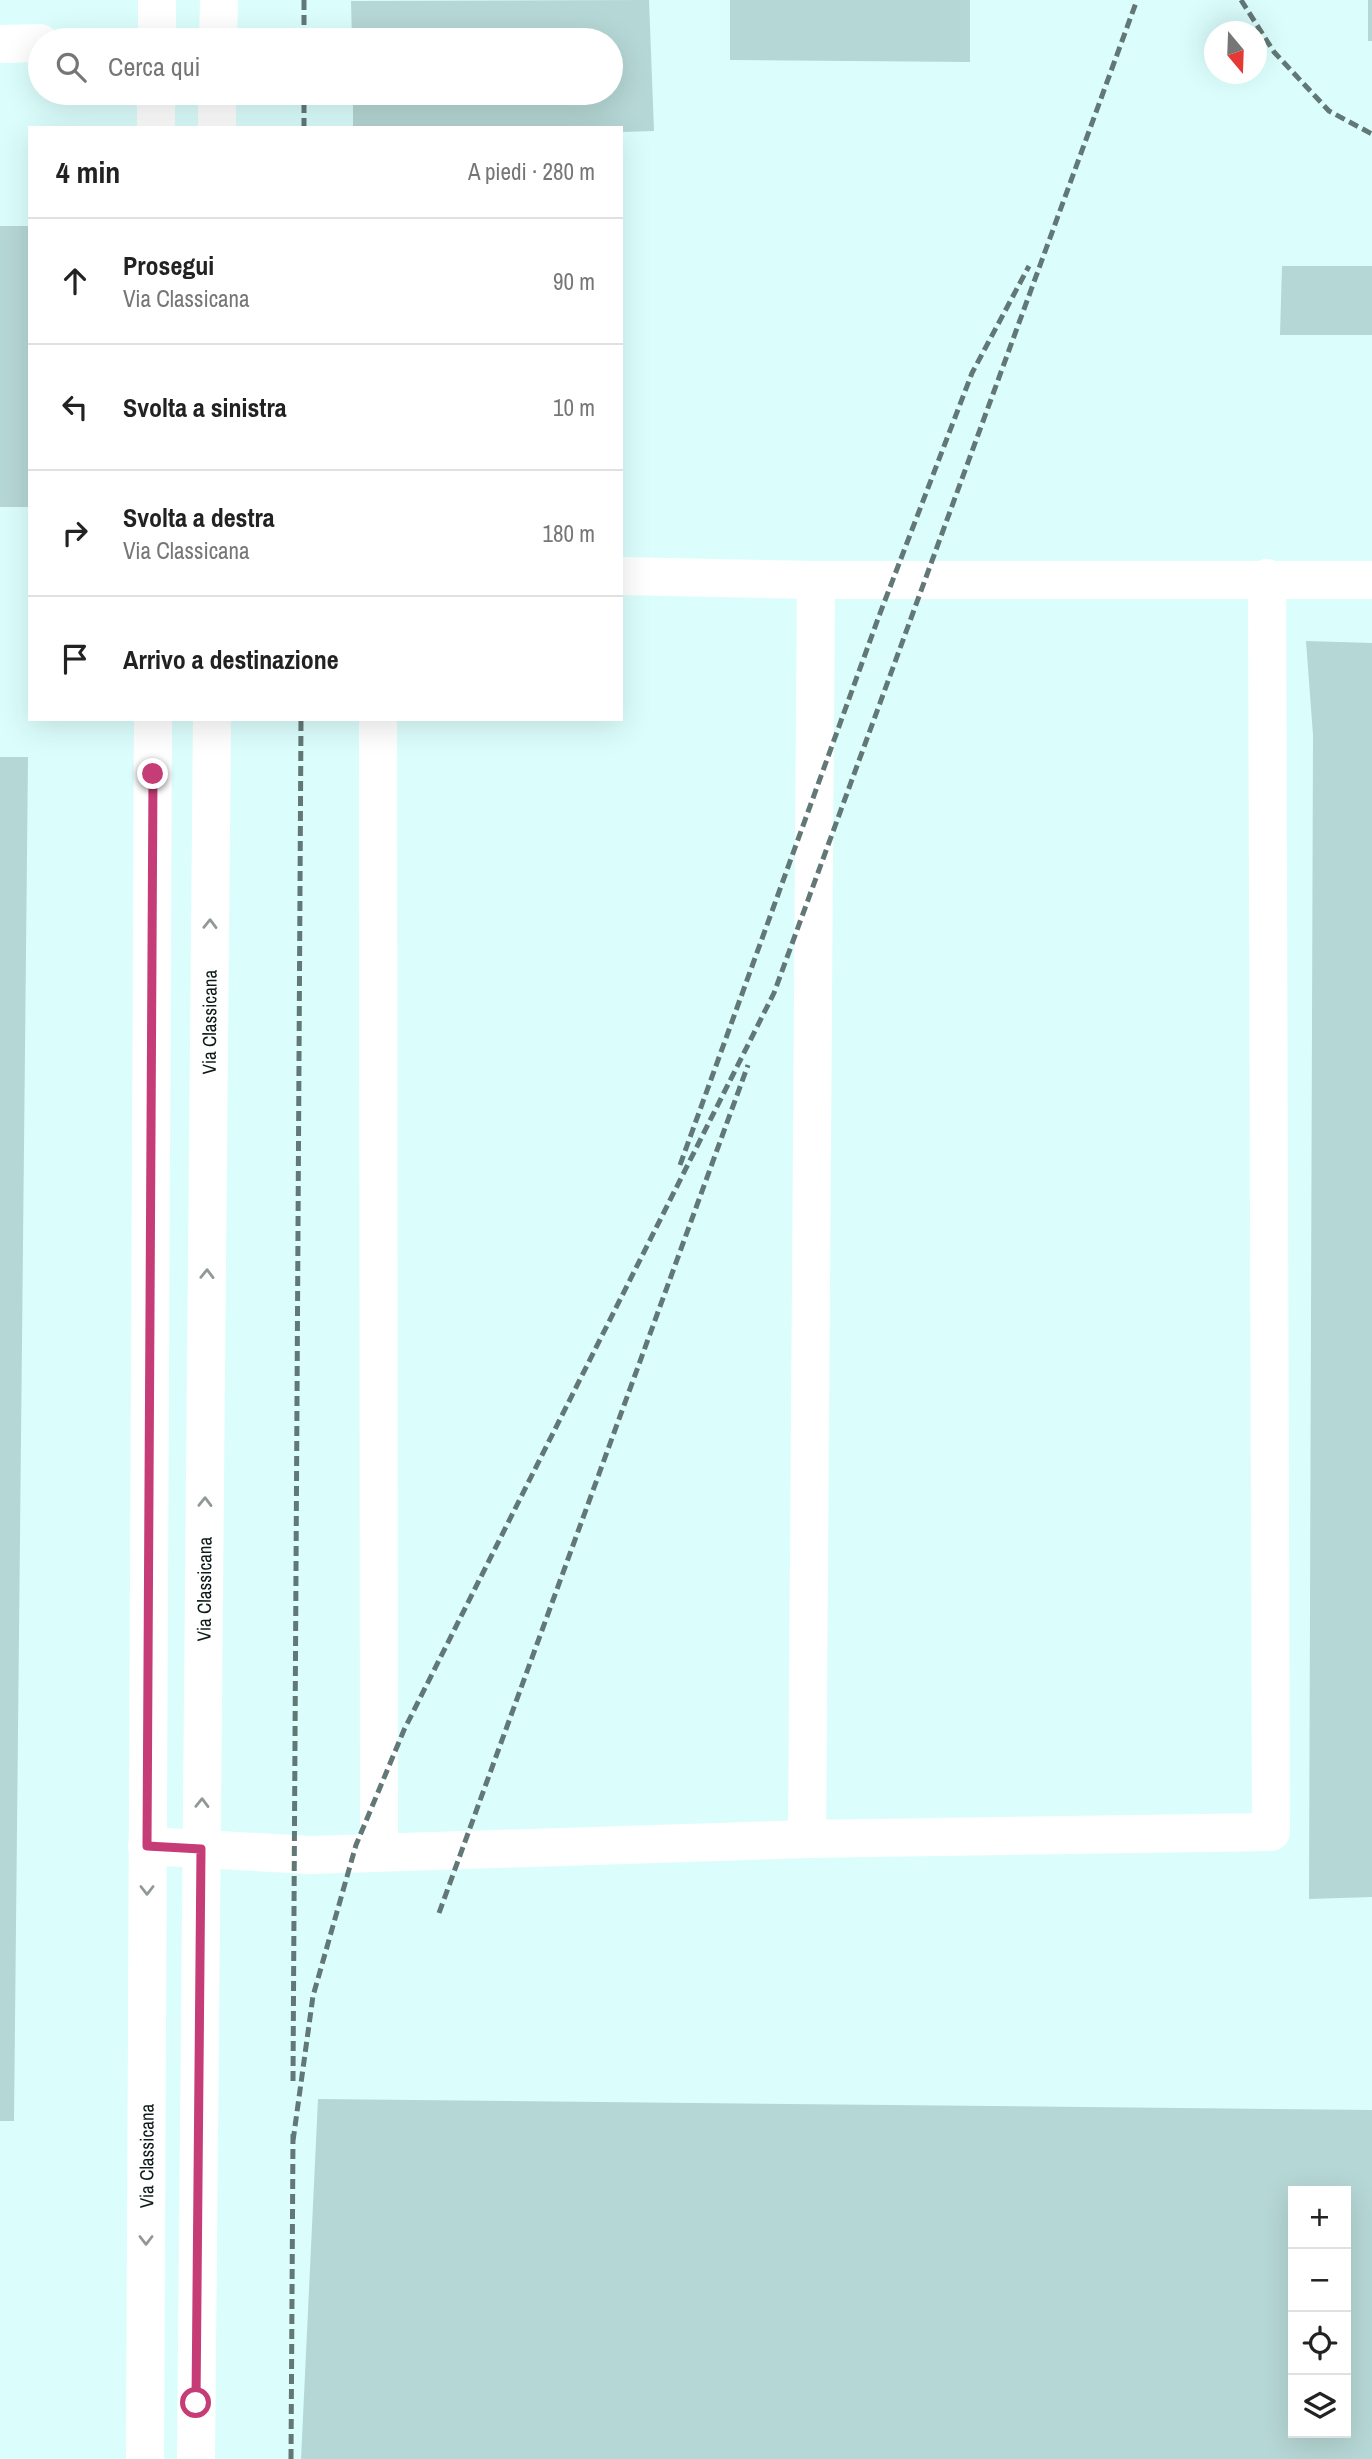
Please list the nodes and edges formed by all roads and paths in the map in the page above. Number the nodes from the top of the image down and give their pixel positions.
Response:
1 (157, 0) edge
2 (219, 0) edge
3 (157, 28) edge
4 (218, 28) edge
5 (28, 43) edge
6 (0, 44) edge
7 (156, 105) edge
8 (218, 105) edge
9 (156, 126) edge
10 (217, 126) edge
11 (623, 576) edge
12 (1267, 578) junction
13 (816, 580) junction
14 (1372, 580) edge
15 (153, 721) edge
16 (212, 721) edge
17 (378, 721) edge
18 (807, 1839) junction
19 (147, 1846) junction
20 (201, 1849) junction
21 (379, 1852) junction
22 (145, 2459) edge
23 (195, 2459) edge

1 - 3 street
2 - 4 street
5 - 6 street
7 - 9 street
8 - 10 street
11 - 13 street
12 - 13 street
12 - 14 street
12 - 18 street
13 - 18 street
15 - 19 street, Via Classicana
20 -> 16 street, Via Classicana
17 - 21 street
18 - 21 street
19 - 20 street
19 -> 22 street, Via Classicana
20 - 21 street
20 - 23 street, Via Classicana

